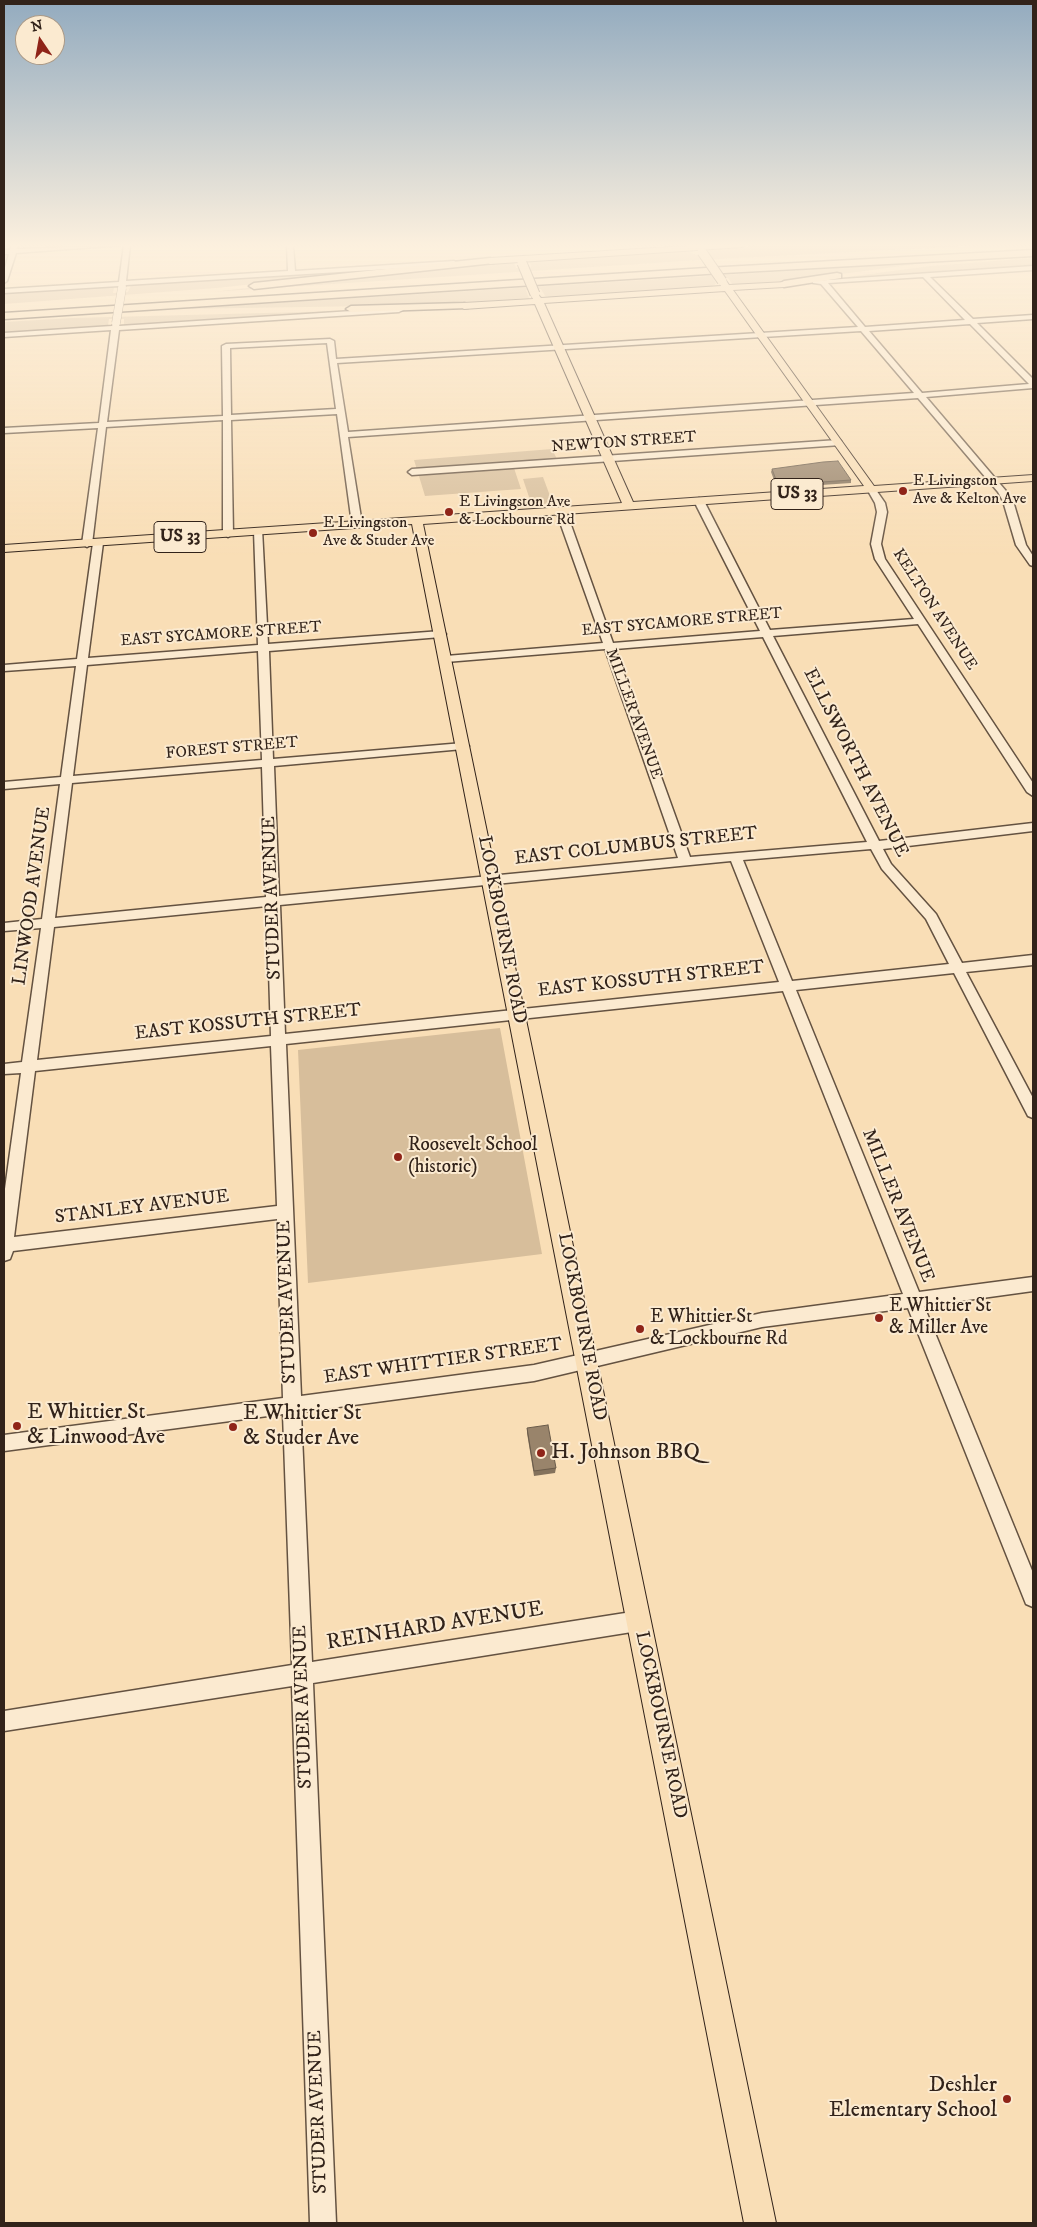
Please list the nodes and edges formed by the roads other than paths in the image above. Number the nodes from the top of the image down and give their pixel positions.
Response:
1 (113, 349) edge
2 (226, 349) edge
3 (331, 349) edge
4 (526, 349) edge
5 (560, 349) edge
6 (771, 349) edge
7 (881, 349) edge
8 (998, 349) edge
9 (333, 360) junction
10 (1033, 385) edge
11 (920, 395) junction
12 (811, 404) junction
13 (340, 411) junction
14 (226, 418) junction
15 (590, 418) junction
16 (102, 425) junction
17 (4, 431) edge
18 (343, 435) junction
19 (838, 443) junction
20 (608, 459) junction
21 (412, 472) dead end
22 (1033, 478) edge
23 (992, 481) junction
24 (871, 489) junction
25 (699, 501) junction
26 (629, 506) junction
27 (560, 511) junction
28 (417, 520) junction
29 (357, 524) junction
30 (259, 531) junction
31 (228, 534) junction
32 (92, 543) junction
33 (4, 549) edge
34 (1033, 563) edge
35 (920, 621) junction
36 (766, 633) junction
37 (441, 634) junction
38 (609, 646) junction
39 (264, 648) junction
40 (446, 659) junction
41 (83, 662) junction
42 (4, 668) edge
43 (463, 746) junction
44 (268, 762) junction
45 (67, 780) junction
46 (4, 785) edge
47 (1033, 792) edge
48 (1033, 827) edge
49 (875, 845) junction
50 (736, 857) junction
51 (686, 862) junction
52 (490, 880) junction
53 (273, 901) junction
54 (49, 923) junction
55 (4, 927) edge
56 (1033, 960) edge
57 (957, 968) junction
58 (788, 986) junction
59 (518, 1015) junction
60 (278, 1040) junction
61 (29, 1067) junction
62 (4, 1069) edge
63 (1033, 1112) edge
64 (285, 1212) junction
65 (4, 1248) edge
66 (1033, 1284) edge
67 (913, 1300) junction
68 (588, 1361) junction
69 (292, 1405) junction
70 (4, 1443) edge
71 (1033, 1597) edge
72 (638, 1621) junction
73 (302, 1673) junction
74 (4, 1721) edge
75 (323, 2223) edge
76 (760, 2223) edge

1 - 16 street, LINWOOD AVENUE
2 - 14 street
3 - 9 street
4 - 9 street
5 - 15 main road
6 - 12 main road, KELTON AVENUE
7 - 11 street
8 - 10 street
9 - 13 street
10 - 11 street
11 - 12 street
11 - 23 street
12 - 15 street
12 - 19 main road, KELTON AVENUE
13 - 14 street
13 - 18 street
14 - 16 street
14 - 31 street
15 - 18 street
15 - 20 main road
16 - 17 street
16 - 32 street, LINWOOD AVENUE
18 - 29 street
19 - 20 street, NEWTON STREET
19 - 24 main road, KELTON AVENUE
20 - 21 street, NEWTON STREET
20 - 26 main road
22 - 23 main road, US 33
23 - 24 main road, US 33
23 - 34 street
24 - 25 main road, US 33
24 - 35 street, KELTON AVENUE
25 - 26 main road, US 33
25 - 36 street, ELLSWORTH AVENUE
26 - 27 main road, US 33
27 - 28 main road, US 33
27 - 38 street, MILLER AVENUE
28 - 29 main road, US 33
28 - 37 main road, LOCKBOURNE ROAD
29 - 30 main road, US 33
30 - 31 main road, US 33
30 - 39 street, STUDER AVENUE
31 - 32 main road, US 33
32 - 33 main road, US 33
32 - 41 street, LINWOOD AVENUE
35 - 36 street, EAST SYCAMORE STREET
35 - 47 street, KELTON AVENUE
36 - 38 street, EAST SYCAMORE STREET
36 - 49 street, ELLSWORTH AVENUE
37 - 39 street, EAST SYCAMORE STREET
37 - 40 main road, LOCKBOURNE ROAD
38 - 40 street, EAST SYCAMORE STREET
38 - 51 street, MILLER AVENUE
39 - 41 street, EAST SYCAMORE STREET
39 - 44 street, STUDER AVENUE
40 - 43 main road, LOCKBOURNE ROAD
41 - 42 street, EAST SYCAMORE STREET
41 - 45 street, LINWOOD AVENUE
43 - 44 street, FOREST STREET
43 - 52 main road, LOCKBOURNE ROAD
44 - 45 street, FOREST STREET
44 - 53 street, STUDER AVENUE
45 - 46 street, FOREST STREET
45 - 54 street, LINWOOD AVENUE
48 - 49 street, EAST COLUMBUS STREET
49 - 50 street, EAST COLUMBUS STREET
49 - 57 street, ELLSWORTH AVENUE
50 - 51 street, EAST COLUMBUS STREET
50 - 58 street, MILLER AVENUE
51 - 52 street, EAST COLUMBUS STREET
52 - 53 street, EAST COLUMBUS STREET
52 - 59 main road, LOCKBOURNE ROAD
53 - 54 street, EAST COLUMBUS STREET
53 - 60 street, STUDER AVENUE
54 - 55 street, EAST COLUMBUS STREET
54 - 61 street, LINWOOD AVENUE
56 - 57 street, EAST KOSSUTH STREET
57 - 58 street, EAST KOSSUTH STREET
57 - 63 street, ELLSWORTH AVENUE
58 - 59 street, EAST KOSSUTH STREET
58 - 67 street, MILLER AVENUE
59 - 60 street, EAST KOSSUTH STREET
59 - 68 main road, LOCKBOURNE ROAD
60 - 61 street, EAST KOSSUTH STREET
60 - 64 street, STUDER AVENUE
61 - 62 street, EAST KOSSUTH STREET
61 - 65 street, LINWOOD AVENUE
64 - 65 street, STANLEY AVENUE
64 - 69 street, STUDER AVENUE
66 - 67 street, EAST WHITTIER STREET
67 - 68 street, EAST WHITTIER STREET
67 - 71 street, MILLER AVENUE
68 - 69 street, EAST WHITTIER STREET
68 - 72 main road, LOCKBOURNE ROAD
69 - 70 street, EAST WHITTIER STREET
69 - 73 street, STUDER AVENUE
72 - 73 street, REINHARD AVENUE
72 - 76 main road, LOCKBOURNE ROAD
73 - 74 street, REINHARD AVENUE
73 - 75 street, STUDER AVENUE

